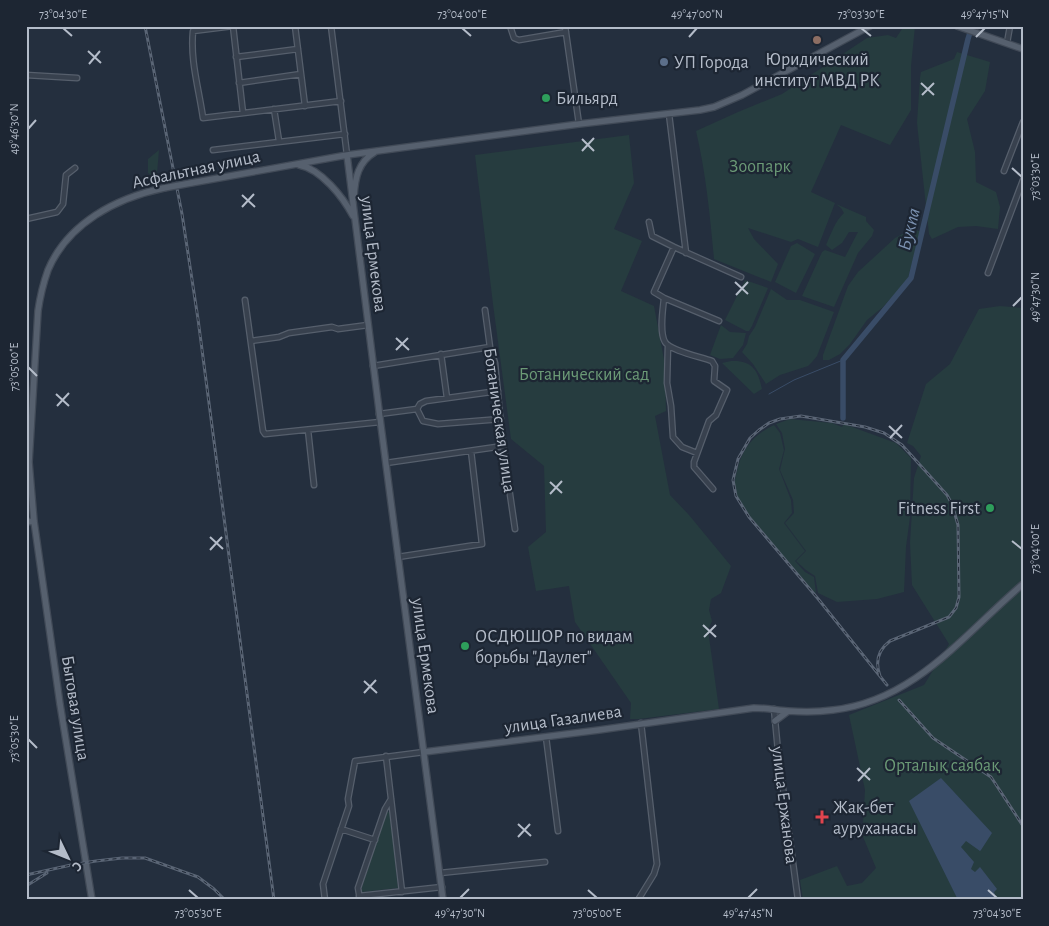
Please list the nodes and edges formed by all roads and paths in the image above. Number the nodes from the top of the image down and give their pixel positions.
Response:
1 (233, 26) edge
2 (295, 26) edge
3 (331, 26) edge
4 (510, 26) edge
5 (870, 26) edge
6 (1010, 26) edge
7 (959, 27) edge
8 (566, 29) edge
9 (1007, 43) junction
10 (298, 49) junction
11 (1023, 49) edge
12 (236, 57) junction
13 (301, 74) junction
14 (26, 75) edge
15 (76, 78) dead end
16 (239, 83) junction
17 (341, 101) junction
18 (305, 106) junction
19 (274, 109) junction
20 (243, 113) junction
21 (669, 114) junction
22 (1023, 122) edge
23 (579, 124) junction
24 (345, 134) junction
25 (279, 141) junction
26 (213, 150) dead end
27 (377, 151) junction
28 (347, 155) junction
29 (295, 164) junction
30 (74, 168) dead end
31 (1004, 171) dead end
32 (1023, 180) edge
33 (355, 218) junction
34 (26, 219) edge
35 (649, 222) dead end
36 (674, 247) junction
37 (686, 253) junction
38 (988, 274) dead end
39 (741, 277) dead end
40 (664, 298) junction
41 (245, 300) dead end
42 (485, 310) dead end
43 (720, 321) dead end
44 (368, 326) junction
45 (251, 342) junction
46 (668, 345) junction
47 (490, 346) junction
48 (442, 354) junction
49 (373, 366) junction
50 (498, 391) junction
51 (447, 398) junction
52 (417, 409) junction
53 (379, 414) junction
54 (501, 419) junction
55 (380, 422) junction
56 (28, 424) edge
57 (308, 430) junction
58 (503, 446) junction
59 (471, 451) junction
60 (697, 453) junction
61 (28, 462) edge
62 (386, 464) junction
63 (314, 485) dead end
64 (713, 489) dead end
65 (34, 521) junction
66 (26, 522) edge
67 (515, 529) dead end
68 (398, 557) junction
69 (1023, 584) edge
70 (774, 709) junction
71 (788, 711) junction
72 (775, 721) junction
73 (641, 724) junction
74 (546, 737) junction
75 (424, 752) junction
76 (386, 756) junction
77 (391, 798) junction
78 (342, 829) junction
79 (558, 831) dead end
80 (375, 840) junction
81 (545, 862) dead end
82 (440, 873) junction
83 (442, 887) junction
84 (402, 892) junction
85 (360, 898) edge
86 (92, 900) edge
87 (325, 900) edge
88 (444, 900) edge
89 (638, 900) edge
90 (798, 900) edge

1 - 12 street
1 - 20 street
2 - 10 street
3 - 17 street
4 - 8 street
5 - 21 main road
6 - 9 street
7 - 9 main road
8 - 23 street
9 - 11 main road
10 - 12 street
10 - 13 street
12 - 16 street
13 - 16 street
13 - 18 street
14 - 15 street
16 - 20 street
17 - 18 street
17 - 24 street
18 - 19 street
19 - 20 street
19 - 25 street
21 - 23 main road
21 - 37 street
22 - 31 street
23 - 27 main road
24 - 25 street
24 - 28 street
25 - 26 street
27 - 28 main road
27 - 33 main road
28 - 29 main road, Асфальтная улица
28 - 33 main road, улица Ермекова
29 - 33 main road
29 - 56 main road, Асфальтная улица, bridge
30 - 34 street
32 - 38 street
33 - 44 main road, улица Ермекова
35 - 36 street
36 - 37 street
36 - 40 street
37 - 39 street
40 - 43 street
40 - 46 street
41 - 45 street
42 - 47 street, Ботаническая улица
44 - 45 street
44 - 49 main road, улица Ермекова
45 - 57 street
46 - 60 street
46 - 60 street
47 - 48 street
47 - 50 street, Ботаническая улица
48 - 49 street
48 - 51 street
49 - 53 main road, улица Ермекова
50 - 51 street
50 - 54 street, Ботаническая улица
51 - 52 street
52 - 53 street
52 - 54 street
53 - 55 main road, улица Ермекова
54 - 58 street, Ботаническая улица
55 - 57 street
55 - 62 main road, улица Ермекова
56 - 61 main road, Асфальтная улица
57 - 63 street
58 - 59 street
58 - 67 street, Ботаническая улица
59 - 62 street
59 - 68 street
60 - 64 street
61 - 65 main road, Асфальтная улица
62 - 68 main road, улица Ермекова
65 - 66 main road
65 - 86 main road, Бытовая улица
68 - 75 main road, улица Ермекова
69 - 71 main road, улица Газалиева
70 - 71 main road, улица Газалиева
70 - 72 street, улица Ержанова
70 - 73 main road, улица Газалиева
71 - 72 main road
72 - 90 street, улица Ержанова
73 - 74 main road, улица Газалиева
73 - 89 street
74 - 75 main road, улица Газалиева
74 - 79 street
75 - 76 street, улица Газалиева
75 - 82 main road, улица Ермекова
76 - 77 street
76 - 78 street, улица Газалиева
77 - 80 street
77 - 84 street
78 - 80 street
78 - 87 street
80 - 85 street
81 - 82 street
82 - 83 main road, улица Ермекова
83 - 84 street
83 - 88 main road, улица Ермекова
84 - 85 street

